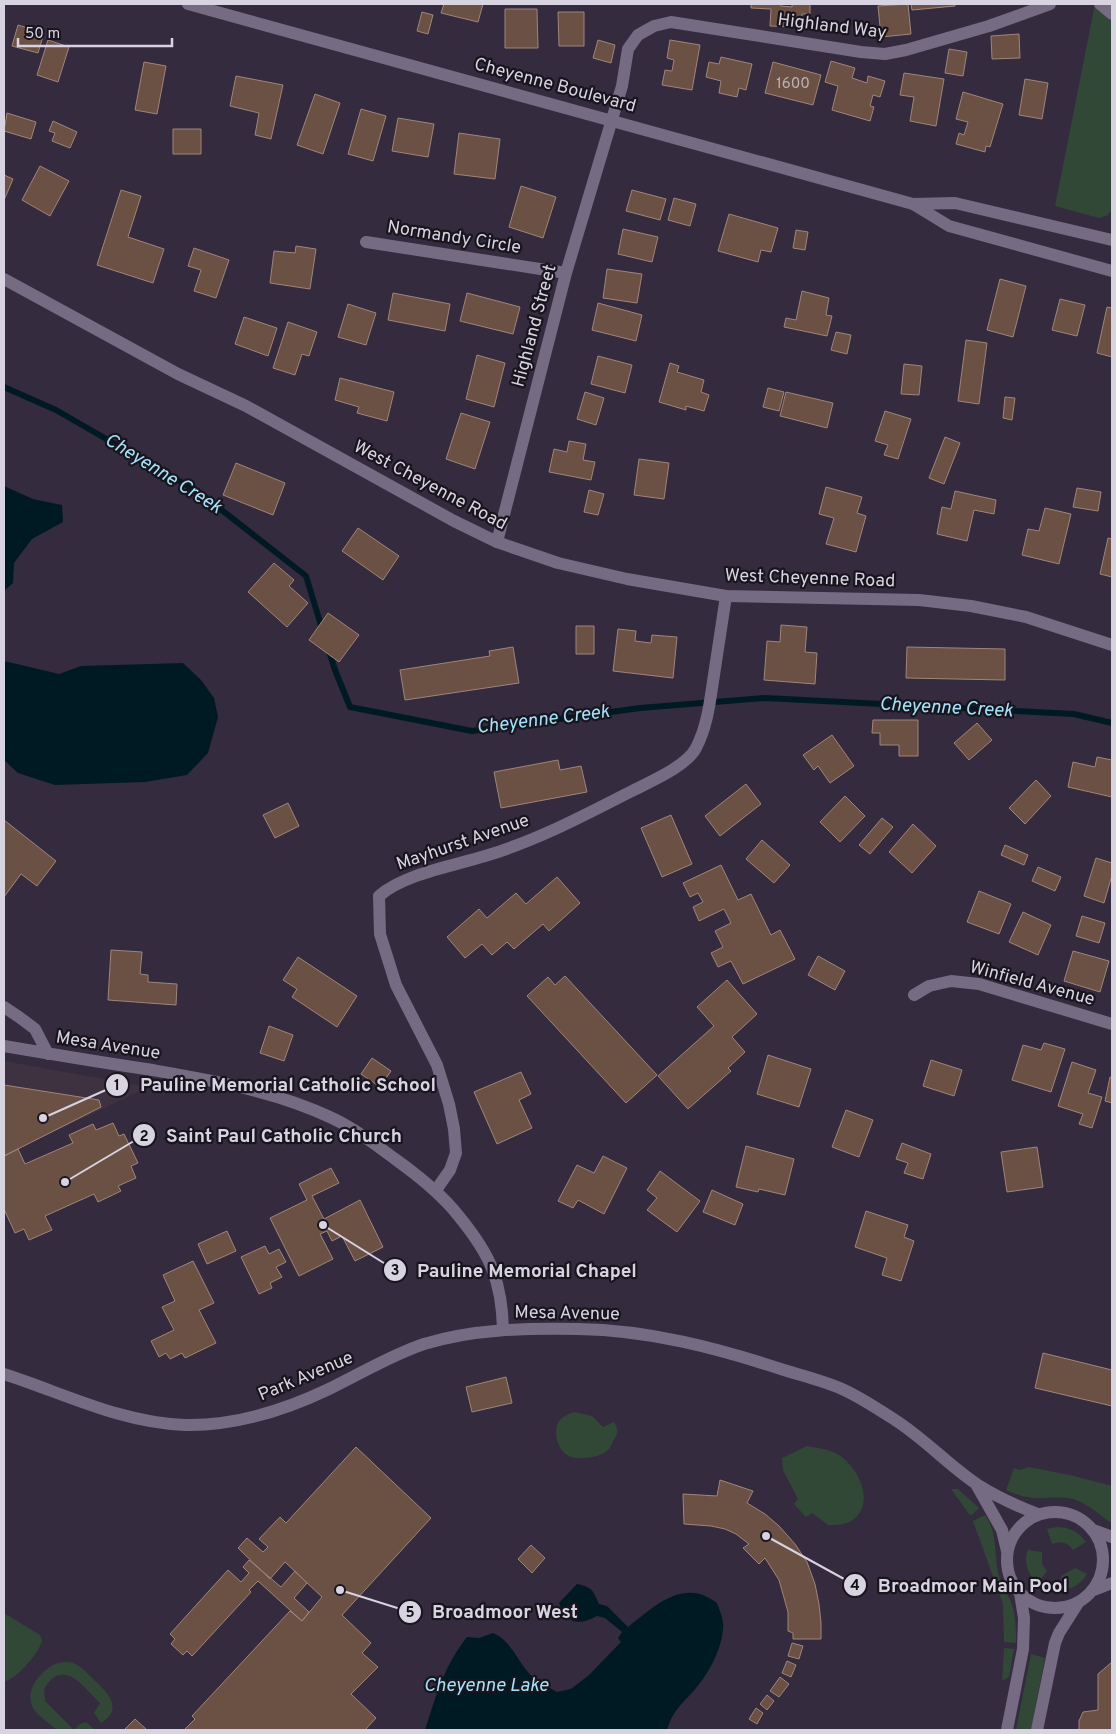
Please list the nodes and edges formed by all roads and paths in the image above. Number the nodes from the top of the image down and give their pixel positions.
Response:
1 (188, 4) edge
2 (1050, 4) edge
3 (1100, 4) edge
4 (1112, 14) edge
5 (612, 120) junction
6 (913, 204) junction
7 (1112, 240) edge
8 (366, 242) dead end
9 (1112, 271) edge
10 (566, 273) junction
11 (4, 279) edge
12 (497, 542) junction
13 (726, 596) junction
14 (1112, 645) edge
15 (914, 994) dead end
16 (4, 1007) edge
17 (1112, 1024) edge
18 (4, 1046) edge
19 (48, 1054) junction
20 (436, 1190) junction
21 (503, 1330) junction
22 (4, 1374) edge
23 (976, 1484) junction
24 (1038, 1514) junction
25 (1094, 1530) junction
26 (1112, 1537) edge
27 (1007, 1550) junction
28 (1112, 1583) edge
29 (1094, 1590) junction
30 (1020, 1593) junction
31 (1078, 1603) junction
32 (1007, 1730) edge
33 (1038, 1730) edge

1 - 5 street, Cheyenne Boulevard
2 - 5 street, Highland Way
3 - 4 street
5 - 6 street, Cheyenne Boulevard
5 - 10 street, Highland Street
6 - 7 street, Cheyenne Boulevard
6 - 9 street, Cheyenne Boulevard
8 - 10 street, Normandy Circle
10 - 12 street, Highland Street
11 - 12 street, West Cheyenne Road
12 - 13 street, West Cheyenne Road
13 - 14 street, West Cheyenne Road
13 - 20 street, Mayhurst Avenue
15 - 17 street, Winfield Avenue
16 - 19 street
18 - 19 street, Mesa Avenue
19 - 20 street, Mesa Avenue
20 - 21 street, Mesa Avenue
21 - 22 street, Park Avenue
21 - 23 street, Mesa Avenue
23 - 24 street, Mesa Avenue
23 - 27 street, Mesa Avenue
24 - 25 street
24 - 27 street
25 - 26 street
25 - 29 street
27 - 30 street
28 - 29 street
29 - 31 street
30 - 31 street
30 - 32 street
31 - 33 street

